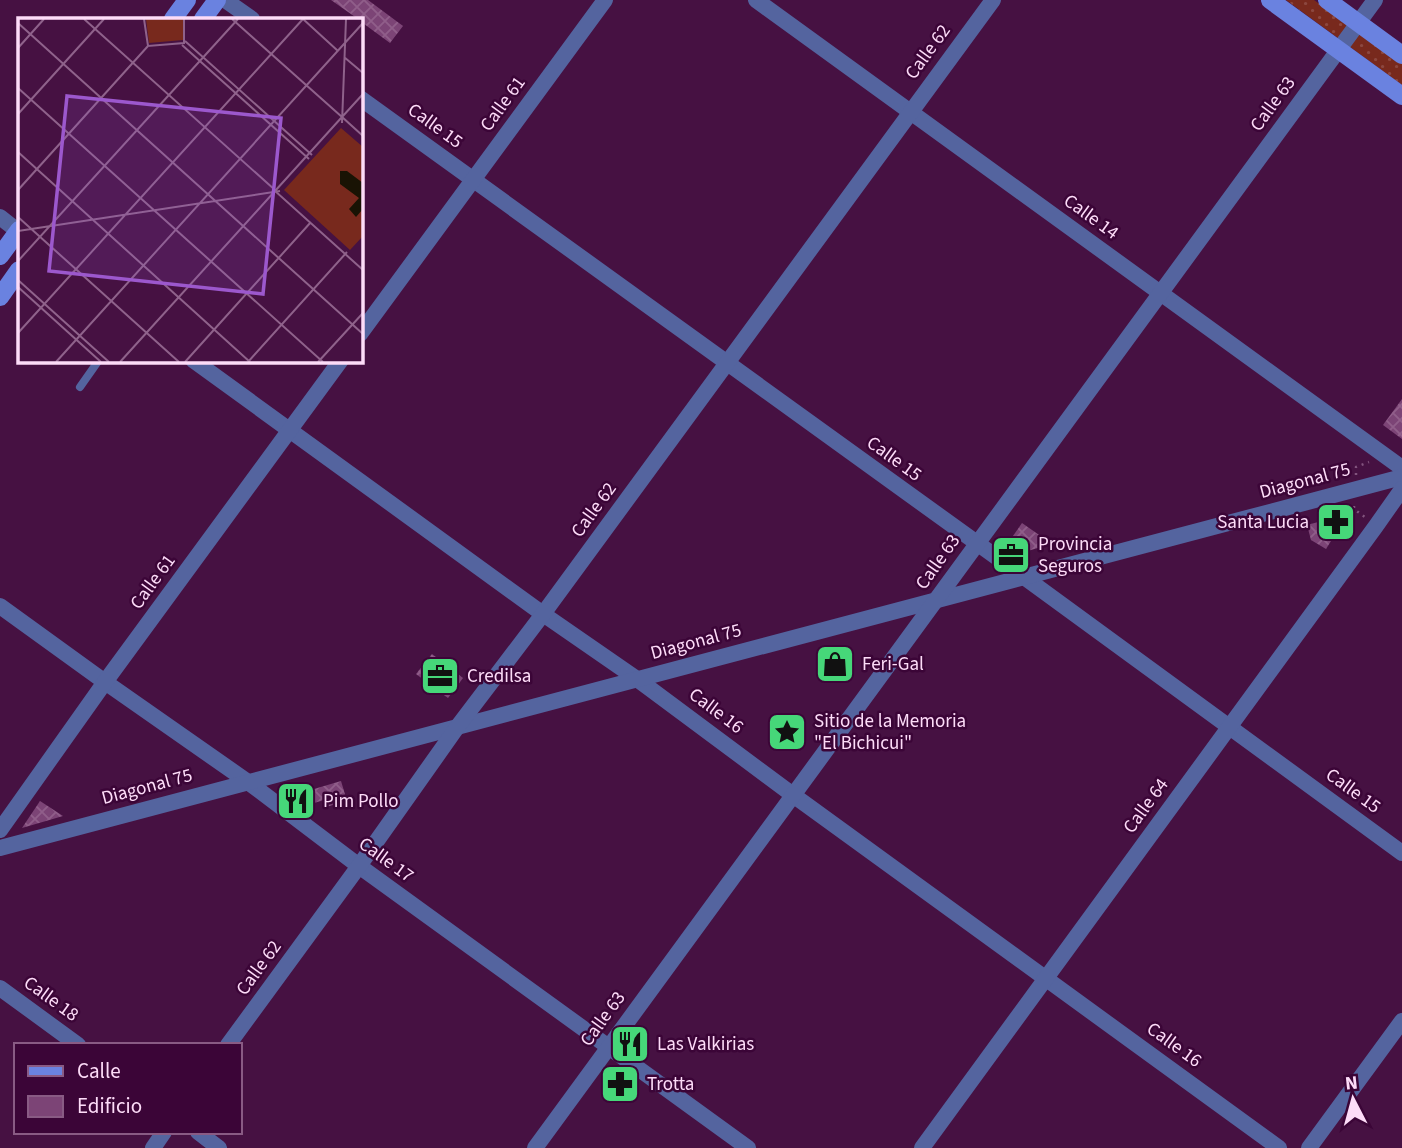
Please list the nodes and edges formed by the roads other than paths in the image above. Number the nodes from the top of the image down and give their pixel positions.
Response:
1 (187, 0) edge
2 (217, 0) edge
3 (225, 0) edge
4 (605, 0) edge
5 (756, 0) edge
6 (993, 0) edge
7 (1270, 0) edge
8 (1327, 0) edge
9 (1375, 0) edge
10 (174, 18) edge
11 (204, 18) edge
12 (251, 18) edge
13 (1358, 23) junction
14 (1339, 50) junction
15 (1402, 55) edge
16 (1402, 96) edge
17 (362, 99) edge
18 (911, 112) junction
19 (473, 180) junction
20 (0, 218) edge
21 (18, 230) edge
22 (18, 232) edge
23 (0, 256) edge
24 (18, 272) edge
25 (1161, 293) junction
26 (0, 297) edge
27 (362, 331) edge
28 (98, 362) edge
29 (196, 362) edge
30 (340, 362) edge
31 (727, 363) junction
32 (80, 387) dead end
33 (290, 431) junction
34 (1402, 468) edge
35 (1402, 477) edge
36 (1402, 489) edge
37 (976, 545) junction
38 (1024, 577) junction
39 (938, 600) junction
40 (0, 606) edge
41 (543, 614) junction
42 (637, 679) junction
43 (106, 682) junction
44 (458, 726) junction
45 (1229, 728) junction
46 (248, 782) junction
47 (793, 795) junction
48 (0, 830) edge
49 (0, 848) edge
50 (1402, 853) edge
51 (359, 866) junction
52 (1046, 979) junction
53 (0, 988) edge
54 (1402, 1021) edge
55 (75, 1043) edge
56 (229, 1043) edge
57 (609, 1047) junction
58 (201, 1134) edge
59 (219, 1148) edge
60 (535, 1148) edge
61 (748, 1148) edge
62 (922, 1148) edge
63 (1279, 1148) edge
64 (1309, 1148) edge

1 - 10 main road
2 - 11 main road
3 - 12 street
4 - 19 street, Calle 61
5 - 18 street, Calle 14
6 - 18 street, Calle 62
7 - 14 main road
8 - 13 main road
9 - 13 street, Calle 63
13 - 14 street, Calle 63
13 - 15 main road
14 - 16 main road
14 - 25 street, Calle 63
17 - 19 street, Calle 15
18 - 25 street, Calle 14
18 - 31 street, Calle 62
19 - 27 street, Calle 61
19 - 31 street, Calle 15
20 - 21 street
22 - 23 main road
24 - 26 main road
25 - 34 street, Calle 14
25 - 37 street, Calle 63
28 - 32 lane
29 - 33 street, Calle 16
30 - 33 street, Calle 61
31 - 37 street, Calle 15
31 - 41 street, Calle 62
33 - 41 street, Calle 16
33 - 43 street, Calle 61
35 - 38 street, Diagonal 75
36 - 45 street, Calle 64
37 - 38 street, Calle 15
37 - 39 street, Calle 63
38 - 39 street, Diagonal 75
38 - 45 street, Calle 15
39 - 42 street, Diagonal 75
39 - 47 street, Calle 63
40 - 43 street, Calle 17
41 - 42 street, Calle 16
41 - 44 street, Calle 62
42 - 44 street, Diagonal 75
42 - 47 street, Calle 16
43 - 46 street, Calle 17
43 - 48 street, Calle 61
44 - 46 street, Diagonal 75
44 - 51 street, Calle 62
45 - 50 street, Calle 15
45 - 52 street, Calle 64
46 - 49 street, Diagonal 75
46 - 51 street, Calle 17
47 - 52 street, Calle 16
47 - 57 street, Calle 63
51 - 56 street, Calle 62
51 - 57 street, Calle 17
52 - 62 street, Calle 64
52 - 63 street, Calle 16
53 - 55 street, Calle 18
54 - 64 street
57 - 60 street, Calle 63
57 - 61 street, Calle 17
58 - 59 street

